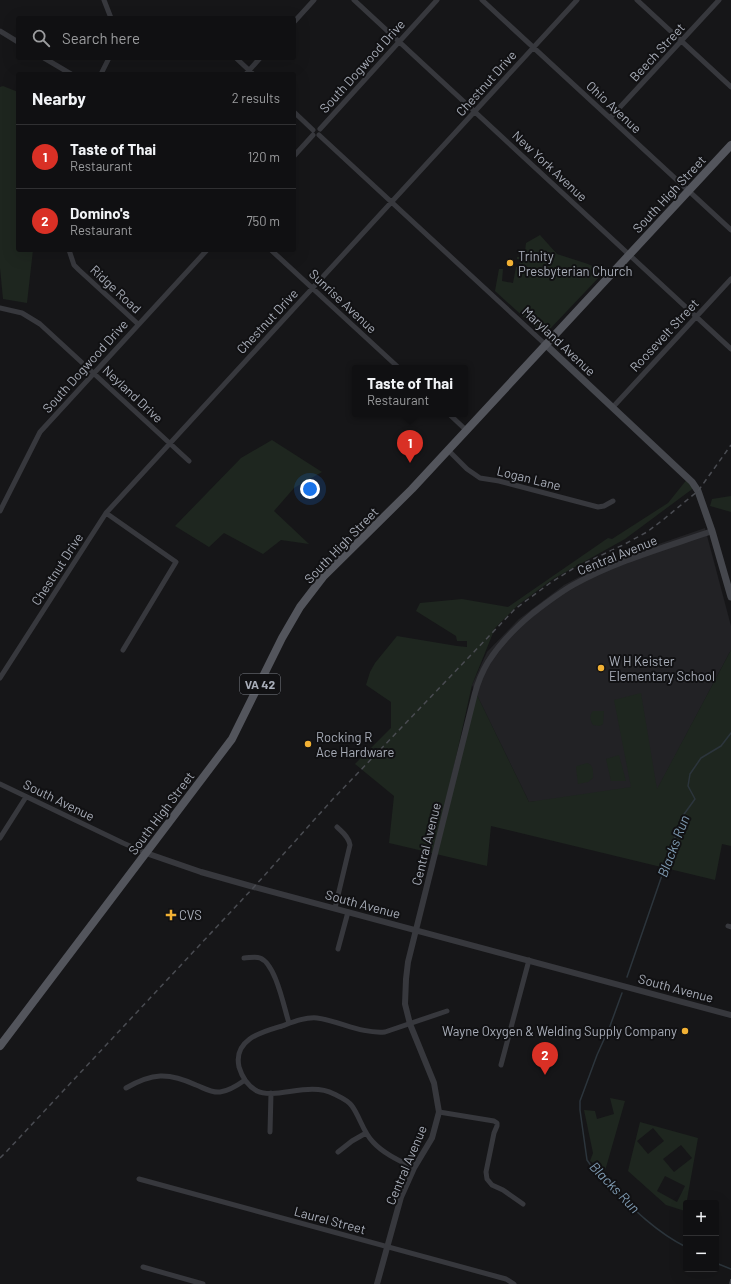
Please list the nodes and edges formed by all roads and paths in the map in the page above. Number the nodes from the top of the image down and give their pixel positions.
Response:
1 (104, 0) edge
2 (314, 0) edge
3 (354, 0) edge
4 (437, 0) edge
5 (482, 0) edge
6 (577, 0) edge
7 (637, 0) edge
8 (719, 0) edge
9 (110, 16) edge
10 (296, 20) edge
11 (0, 31) edge
12 (16, 41) edge
13 (682, 41) junction
14 (399, 42) junction
15 (533, 47) junction
16 (47, 60) edge
17 (108, 60) edge
18 (238, 60) edge
19 (259, 60) edge
20 (68, 72) edge
21 (103, 72) edge
22 (248, 72) edge
23 (250, 72) edge
24 (731, 87) edge
25 (475, 112) junction
26 (296, 114) edge
27 (610, 118) junction
28 (320, 130) junction
29 (313, 132) junction
30 (319, 136) junction
31 (731, 145) edge
32 (296, 153) edge
33 (688, 191) junction
34 (392, 202) junction
35 (731, 230) edge
36 (70, 252) edge
37 (205, 252) edge
38 (273, 252) edge
39 (630, 254) junction
40 (731, 279) edge
41 (313, 288) junction
42 (0, 308) edge
43 (696, 316) junction
44 (138, 324) junction
45 (546, 345) junction
46 (731, 349) edge
47 (397, 365) edge
48 (94, 373) junction
49 (613, 407) junction
50 (452, 417) edge
51 (466, 430) junction
52 (170, 443) junction
53 (448, 450) junction
54 (189, 461) dead end
55 (613, 501) dead end
56 (0, 511) edge
57 (106, 514) junction
58 (712, 531) junction
59 (731, 597) edge
60 (123, 650) dead end
61 (0, 678) edge
62 (0, 784) edge
63 (26, 797) junction
64 (336, 827) dead end
65 (0, 838) edge
66 (146, 853) junction
67 (335, 908) junction
68 (348, 912) junction
69 (416, 930) junction
70 (338, 949) dead end
71 (244, 958) dead end
72 (529, 960) junction
73 (447, 1011) dead end
74 (731, 1014) edge
75 (289, 1023) junction
76 (410, 1024) junction
77 (0, 1046) edge
78 (501, 1066) dead end
79 (245, 1080) junction
80 (126, 1088) dead end
81 (271, 1093) junction
82 (439, 1112) junction
83 (270, 1132) dead end
84 (366, 1133) junction
85 (338, 1152) dead end
86 (414, 1168) junction
87 (139, 1179) dead end
88 (522, 1204) dead end
89 (387, 1247) junction
90 (143, 1268) dead end
91 (203, 1284) edge
92 (377, 1284) edge
93 (514, 1284) edge

1 - 9 street
2 - 10 street
3 - 14 street, New York Avenue
4 - 14 street, South Dogwood Drive
5 - 15 street, Ohio Avenue
6 - 15 street, Chestnut Drive
7 - 13 street
8 - 13 street, Beech Street
11 - 12 street
13 - 24 street
13 - 27 street, Beech Street
14 - 25 street, New York Avenue
14 - 28 street, South Dogwood Drive
15 - 25 street, Chestnut Drive
15 - 27 street, Ohio Avenue
16 - 20 street
17 - 21 street
18 - 22 street
19 - 23 street
25 - 34 street, Chestnut Drive
25 - 39 street, New York Avenue
26 - 29 street
27 - 33 street, Ohio Avenue
28 - 29 street
28 - 30 street
29 - 30 street
29 - 32 street
30 - 34 street, Maryland Avenue
31 - 33 main road, South High Street / VA 42
33 - 35 street, Ohio Avenue
33 - 39 main road, South High Street / VA 42
34 - 41 street, Chestnut Drive
34 - 45 street, Maryland Avenue
36 - 44 street, Ridge Road
37 - 44 street, South Dogwood Drive
38 - 41 street, Sunrise Avenue
39 - 43 street, New York Avenue
39 - 45 main road, South High Street / VA 42
40 - 43 street, Roosevelt Street
41 - 47 street, Sunrise Avenue
41 - 52 street, Chestnut Drive
42 - 48 street, Neyland Drive
43 - 46 street, New York Avenue
43 - 49 street, Roosevelt Street
44 - 48 street, South Dogwood Drive
45 - 49 main road, Maryland Avenue
45 - 51 main road, South High Street / VA 42
48 - 52 street, Neyland Drive
48 - 56 street, South Dogwood Drive
49 - 58 main road, Maryland Avenue
50 - 51 street
51 - 53 main road, South High Street / VA 42
52 - 54 street, Neyland Drive
52 - 57 street, Chestnut Drive
53 - 55 street, Logan Lane
53 - 66 main road, South High Street / VA 42
57 - 60 street
57 - 61 street, Chestnut Drive
58 - 59 main road, Maryland Avenue
58 - 69 street, Central Avenue
62 - 63 street, South Avenue
63 - 65 street
63 - 66 street, South Avenue
64 - 67 street
66 - 67 street, South Avenue
66 - 77 main road, South High Street / VA 42
67 - 68 street, South Avenue
68 - 69 street, South Avenue
68 - 70 street
69 - 72 street, South Avenue
69 - 76 street, Central Avenue
71 - 75 street
72 - 74 street, South Avenue
72 - 78 street
73 - 76 street
75 - 76 street
75 - 79 street
76 - 82 street, Central Avenue
79 - 80 street
79 - 81 street
81 - 83 street
81 - 84 street
82 - 86 street, Central Avenue
82 - 88 street
84 - 85 street
84 - 86 street
86 - 89 street, Central Avenue
87 - 89 street, Laurel Street
89 - 92 street, Central Avenue
89 - 93 street, Laurel Street
90 - 91 street

